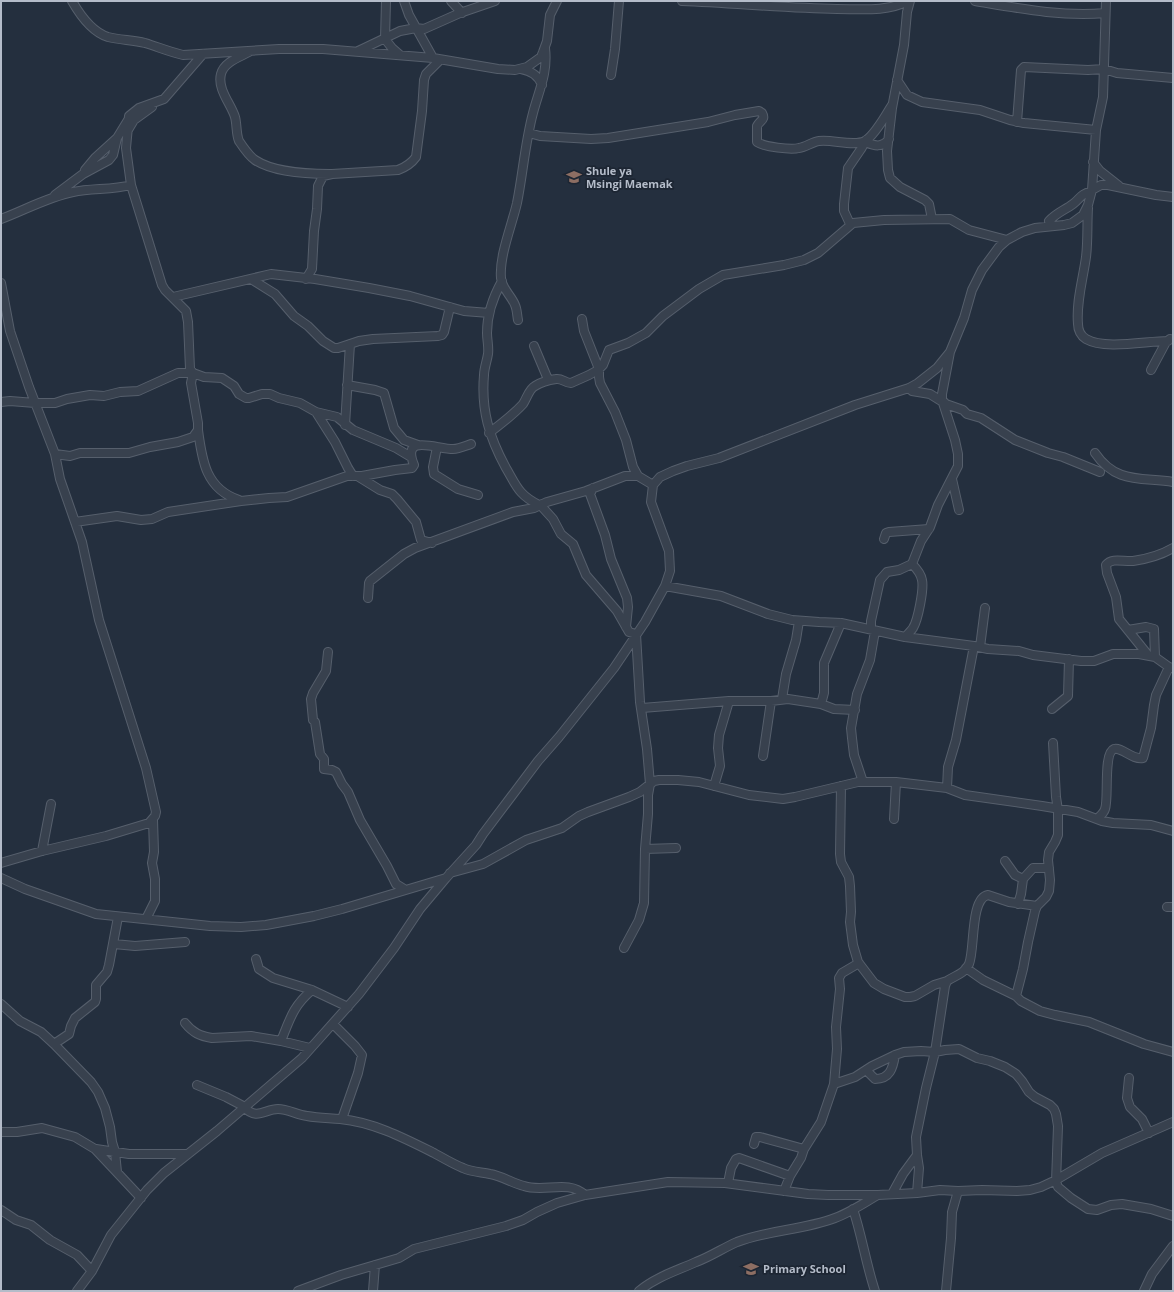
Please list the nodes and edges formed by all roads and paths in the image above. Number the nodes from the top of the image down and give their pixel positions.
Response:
1 (72, 1) edge
2 (386, 1) edge
3 (404, 1) edge
4 (451, 1) edge
5 (495, 1) edge
6 (557, 1) edge
7 (619, 1) edge
8 (683, 1) edge
9 (909, 1) edge
10 (975, 1) edge
11 (1106, 1) edge
12 (987, 2) edge
13 (761, 3) edge
14 (462, 13) junction
15 (1105, 14) junction
16 (416, 28) junction
17 (385, 39) junction
18 (545, 46) junction
19 (251, 51) junction
20 (357, 52) junction
21 (203, 54) junction
22 (400, 55) junction
23 (436, 59) junction
24 (521, 69) junction
25 (1104, 69) junction
26 (611, 75) dead end
27 (1173, 78) edge
28 (897, 80) junction
29 (542, 85) junction
30 (164, 99) junction
31 (892, 105) junction
32 (128, 120) junction
33 (1017, 122) junction
34 (128, 130) junction
35 (1096, 130) junction
36 (529, 134) junction
37 (117, 138) junction
38 (889, 139) junction
39 (865, 141) junction
40 (1093, 162) junction
41 (83, 174) junction
42 (332, 174) junction
43 (131, 185) junction
44 (1121, 187) junction
45 (119, 188) junction
46 (1091, 191) junction
47 (135, 196) junction
48 (1173, 197) edge
49 (51, 198) junction
50 (1088, 205) junction
51 (1, 219) edge
52 (932, 219) junction
53 (850, 224) junction
54 (1053, 226) junction
55 (1007, 240) junction
56 (251, 279) junction
57 (306, 279) junction
58 (502, 281) junction
59 (2, 288) edge
60 (173, 297) junction
61 (450, 307) junction
62 (488, 313) junction
63 (582, 319) dead end
64 (518, 320) dead end
65 (1170, 340) edge
66 (350, 344) junction
67 (534, 346) dead end
68 (950, 352) junction
69 (599, 369) junction
70 (1151, 370) dead end
71 (193, 373) junction
72 (549, 380) junction
73 (347, 385) junction
74 (909, 388) junction
75 (1, 402) edge
76 (35, 403) junction
77 (944, 404) junction
78 (316, 412) junction
79 (345, 425) junction
80 (198, 430) junction
81 (490, 433) junction
82 (471, 444) dead end
83 (415, 446) junction
84 (437, 447) junction
85 (396, 448) junction
86 (1095, 453) dead end
87 (55, 454) junction
88 (411, 457) junction
89 (1100, 472) dead end
90 (356, 476) junction
91 (638, 476) junction
92 (952, 479) junction
93 (1173, 482) edge
94 (653, 485) junction
95 (594, 488) junction
96 (478, 495) dead end
97 (241, 501) junction
98 (540, 505) junction
99 (959, 510) dead end
100 (75, 522) junction
101 (929, 529) junction
102 (884, 539) dead end
103 (432, 543) junction
104 (1173, 548) edge
105 (912, 564) junction
106 (665, 586) junction
107 (368, 598) dead end
108 (985, 608) dead end
109 (799, 621) junction
110 (841, 623) junction
111 (626, 627) junction
112 (873, 630) junction
113 (1128, 630) junction
114 (636, 634) junction
115 (904, 638) junction
116 (977, 646) junction
117 (328, 652) dead end
118 (1151, 656) junction
119 (1069, 659) junction
120 (1171, 667) edge
121 (782, 699) junction
122 (729, 701) junction
123 (771, 701) junction
124 (821, 704) junction
125 (642, 708) junction
126 (1052, 709) dead end
127 (855, 710) junction
128 (1053, 743) dead end
129 (763, 756) dead end
130 (863, 782) junction
131 (896, 782) junction
132 (650, 784) junction
133 (714, 786) junction
134 (841, 786) junction
135 (947, 788) junction
136 (51, 804) dead end
137 (1058, 810) junction
138 (894, 819) dead end
139 (1097, 819) junction
140 (152, 820) junction
141 (1173, 831) edge
142 (676, 848) dead end
143 (645, 849) junction
144 (42, 851) junction
145 (1005, 861) dead end
146 (1, 863) edge
147 (1049, 868) junction
148 (448, 875) junction
149 (1, 878) edge
150 (1023, 879) junction
151 (404, 890) junction
152 (1018, 904) junction
153 (1038, 906) junction
154 (118, 917) junction
155 (146, 919) junction
156 (185, 942) dead end
157 (114, 944) junction
158 (624, 948) dead end
159 (256, 959) dead end
160 (859, 963) junction
161 (966, 968) junction
162 (948, 981) junction
163 (312, 990) junction
164 (1016, 996) junction
165 (1, 1004) edge
166 (348, 1007) junction
167 (185, 1023) dead end
168 (333, 1024) junction
169 (280, 1041) junction
170 (54, 1044) junction
171 (310, 1048) junction
172 (935, 1052) junction
173 (1173, 1052) edge
174 (895, 1055) junction
175 (866, 1070) junction
176 (1129, 1078) dead end
177 (834, 1084) junction
178 (197, 1085) dead end
179 (245, 1107) junction
180 (342, 1119) junction
181 (1173, 1122) edge
182 (1, 1132) edge
183 (1149, 1133) junction
184 (754, 1144) dead end
185 (95, 1149) junction
186 (804, 1149) junction
187 (115, 1152) junction
188 (188, 1154) junction
189 (917, 1155) junction
190 (117, 1172) junction
191 (790, 1176) junction
192 (1056, 1180) junction
193 (728, 1183) junction
194 (784, 1191) junction
195 (958, 1191) junction
196 (917, 1193) junction
197 (892, 1194) junction
198 (585, 1195) junction
199 (878, 1195) junction
200 (141, 1198) junction
201 (853, 1209) junction
202 (1, 1210) edge
203 (1173, 1216) edge
204 (1173, 1246) edge
205 (375, 1265) junction
206 (92, 1271) junction
207 (77, 1291) edge
208 (298, 1291) edge
209 (373, 1291) edge
210 (639, 1291) edge
211 (875, 1291) edge
212 (946, 1291) edge
213 (1144, 1291) edge

1 - 21 street
2 - 17 street
3 - 16 street
4 - 14 street
5 - 14 street
6 - 18 street
7 - 26 street
8 - 13 street
9 - 13 street
9 - 28 street
10 - 12 street
11 - 15 street
12 - 15 street
14 - 16 street
15 - 25 street
16 - 17 street
16 - 23 street
17 - 20 street
17 - 22 street
18 - 24 street
18 - 29 street
19 - 20 street
19 - 21 street
19 - 42 street
20 - 22 street
21 - 30 street
22 - 23 street
23 - 24 street
23 - 42 street
24 - 29 street
25 - 27 street
25 - 33 street
25 - 35 street
28 - 31 street
28 - 33 street
29 - 36 street
30 - 32 street
30 - 34 street
31 - 38 street
31 - 39 street
32 - 34 street
32 - 37 street
33 - 35 street
34 - 43 street
35 - 40 street
36 - 39 street
36 - 58 street
37 - 41 street
37 - 41 street
38 - 39 street
38 - 52 street
39 - 53 street
40 - 44 street
40 - 46 street
41 - 49 street
42 - 57 street
43 - 45 street
43 - 47 street
44 - 46 street
44 - 48 street
45 - 47 street
45 - 49 street
46 - 50 street
46 - 54 street
47 - 60 street
49 - 51 street
50 - 54 street
50 - 65 street
52 - 53 street
52 - 55 street
53 - 69 street
54 - 55 street
55 - 68 street
56 - 57 street
56 - 60 street
56 - 66 street
57 - 61 street
58 - 62 street
58 - 64 street
59 - 76 street
60 - 71 street
61 - 62 street
61 - 66 street
62 - 81 street
63 - 69 street
65 - 70 street
66 - 73 street
67 - 72 street
68 - 74 street
68 - 77 street
69 - 72 street
69 - 91 street
71 - 76 street
71 - 78 street
71 - 80 street
72 - 81 street
73 - 79 street
73 - 83 street
74 - 77 street
74 - 94 street
75 - 76 street
76 - 87 street
77 - 89 street
77 - 92 street
78 - 79 street
78 - 90 street
79 - 85 street
80 - 87 street
80 - 97 street
81 - 98 street
82 - 84 street
83 - 84 street
83 - 85 street
83 - 88 street
84 - 96 street
85 - 88 street
86 - 93 street
87 - 100 street
88 - 90 street
90 - 97 street
90 - 103 street
91 - 94 street
91 - 95 street
92 - 99 street
92 - 101 street
94 - 106 street
95 - 98 street
95 - 111 street
97 - 100 street
98 - 103 street
98 - 111 street
100 - 140 street
101 - 102 street
101 - 105 street
103 - 107 street
104 - 113 street
105 - 112 street
105 - 115 street
106 - 109 street
106 - 114 street
108 - 116 street
109 - 110 street
109 - 121 street
110 - 112 street
110 - 124 street
111 - 114 street
112 - 115 street
112 - 127 street
113 - 118 street
113 - 118 street
114 - 125 street
114 - 148 street
115 - 116 street
116 - 119 street
116 - 135 street
117 - 151 street
118 - 119 street
118 - 120 street
119 - 126 street
120 - 139 street
121 - 123 street
121 - 124 street
122 - 123 street
122 - 125 street
122 - 133 street
123 - 129 street
124 - 127 street
125 - 132 street
127 - 130 street
128 - 137 street
130 - 131 street
130 - 134 street
131 - 135 street
131 - 138 street
132 - 133 street
132 - 143 street
132 - 148 street
133 - 134 street
134 - 160 street
135 - 137 street
136 - 144 street
137 - 139 street
137 - 147 street
139 - 141 street
140 - 144 street
140 - 155 street
142 - 143 street
143 - 158 street
144 - 146 street
145 - 150 street
147 - 150 street
147 - 153 street
148 - 151 street
148 - 166 street
149 - 154 street
150 - 152 street
151 - 155 street
152 - 153 street
152 - 161 street
153 - 164 street
154 - 155 street
154 - 157 street
156 - 157 street
157 - 170 street
159 - 163 street
160 - 162 street
160 - 177 street
161 - 162 street
161 - 164 street
162 - 172 street
163 - 166 street
163 - 169 street
164 - 173 street
165 - 170 street
166 - 168 street
167 - 169 street
168 - 171 street
168 - 180 street
169 - 171 street
170 - 187 street
171 - 179 street
172 - 174 street
172 - 189 street
172 - 192 street
174 - 175 street
174 - 175 street
175 - 177 street
176 - 183 street
177 - 186 street
178 - 179 street
179 - 180 street
179 - 188 street
180 - 198 street
181 - 183 street
182 - 185 street
183 - 192 street
184 - 186 street
185 - 187 street
185 - 190 street
186 - 191 street
187 - 188 street
187 - 190 street
188 - 200 street
189 - 196 street
189 - 197 street
190 - 200 street
191 - 193 street
191 - 194 street
192 - 195 street
192 - 203 street
193 - 194 street
193 - 198 street
194 - 199 street
195 - 196 street
195 - 212 street
196 - 197 street
197 - 199 street
198 - 205 street
199 - 201 street
200 - 206 street
201 - 210 street
201 - 211 street
202 - 206 street
204 - 213 street
205 - 208 street
205 - 209 street
206 - 207 street

